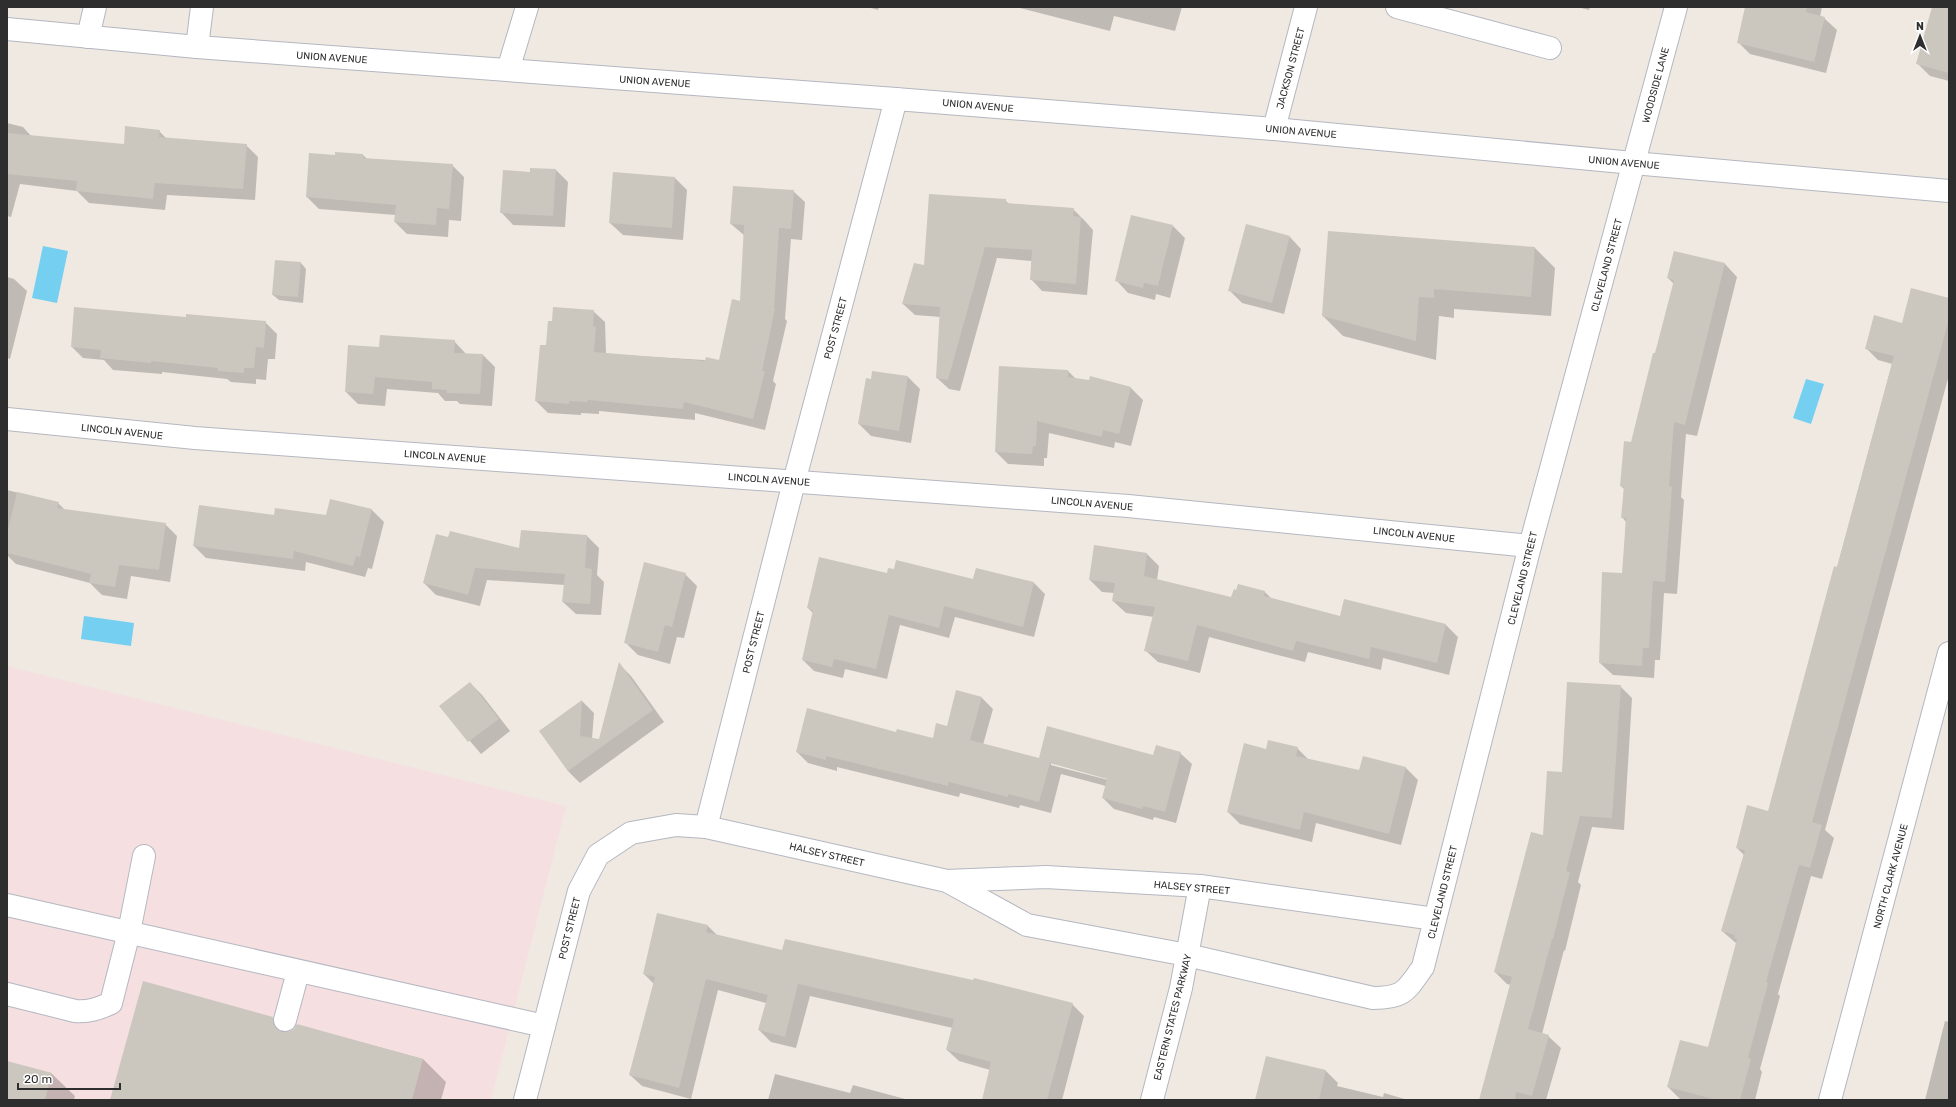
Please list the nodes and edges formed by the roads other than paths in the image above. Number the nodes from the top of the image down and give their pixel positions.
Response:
1 (94, 7) edge
2 (202, 7) edge
3 (527, 7) edge
4 (1306, 7) edge
5 (1397, 7) edge
6 (1676, 7) edge
7 (7, 29) edge
8 (88, 37) junction
9 (197, 47) junction
10 (1550, 48) dead end
11 (508, 70) junction
12 (896, 99) junction
13 (1274, 129) junction
14 (1634, 163) junction
15 (1949, 191) edge
16 (7, 419) edge
17 (794, 482) junction
18 (1530, 546) junction
19 (1949, 653) edge
20 (706, 827) junction
21 (144, 856) dead end
22 (947, 881) junction
23 (1200, 886) junction
24 (7, 905) edge
25 (1436, 919) junction
26 (129, 932) junction
27 (1187, 955) junction
28 (298, 972) junction
29 (1407, 991) joint
30 (7, 994) edge
31 (285, 1020) dead end
32 (544, 1026) junction
33 (525, 1100) edge
34 (1152, 1100) edge
35 (1830, 1100) edge

1 - 8 street
2 - 9 street
3 - 11 street
4 - 13 street, JACKSON STREET
5 - 10 street
6 - 14 street, WOODSIDE LANE
7 - 8 street, UNION AVENUE
8 - 9 street, UNION AVENUE
9 - 11 street, UNION AVENUE
11 - 12 street, UNION AVENUE
12 - 13 street, UNION AVENUE
12 - 17 street, POST STREET
13 - 14 street, UNION AVENUE
14 - 15 street, UNION AVENUE
14 - 18 street, CLEVELAND STREET
16 - 17 street, LINCOLN AVENUE
17 - 18 street, LINCOLN AVENUE
17 - 20 street, POST STREET
18 - 25 street, CLEVELAND STREET
19 - 35 street, NORTH CLARK AVENUE
20 - 22 street, HALSEY STREET
20 - 32 street, POST STREET
21 - 26 street
22 - 23 street, HALSEY STREET
22 - 27 street, HALSEY STREET
23 - 25 street, HALSEY STREET
23 - 27 street, EASTERN STATES PARKWAY
24 - 26 street
25 - 29 street, CLEVELAND STREET
26 - 28 street
26 - 30 street
27 - 29 street, HALSEY STREET
27 - 34 street, EASTERN STATES PARKWAY
28 - 31 street
28 - 32 street
32 - 33 street, POST STREET

